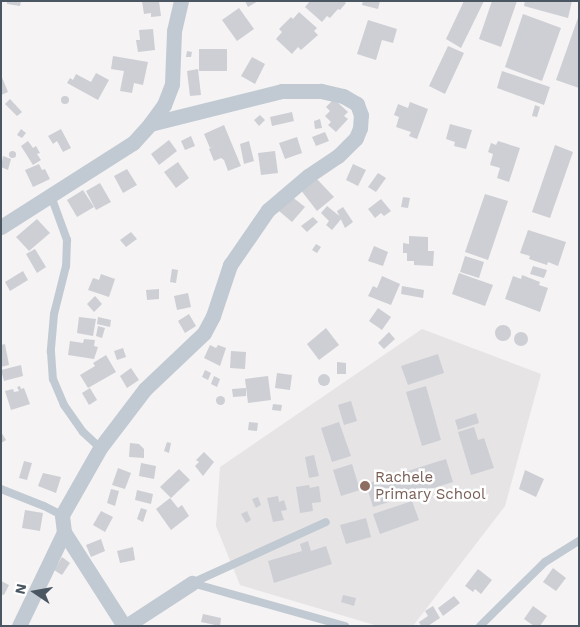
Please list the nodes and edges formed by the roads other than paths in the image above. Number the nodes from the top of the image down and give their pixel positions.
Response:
1 (181, 1) edge
2 (150, 124) junction
3 (51, 196) junction
4 (1, 228) edge
5 (100, 448) junction
6 (1, 489) edge
7 (62, 515) junction
8 (326, 522) dead end
9 (64, 532) junction
10 (579, 541) edge
11 (192, 583) junction
12 (19, 626) edge
13 (125, 626) edge
14 (345, 626) edge
15 (480, 626) edge

1 - 2 street
2 - 3 street
2 - 5 street
3 - 4 street
3 - 5 lane
5 - 7 street
6 - 7 lane
7 - 9 street
8 - 11 lane
9 - 12 street
9 - 13 street
10 - 15 lane
11 - 13 street
11 - 14 lane

